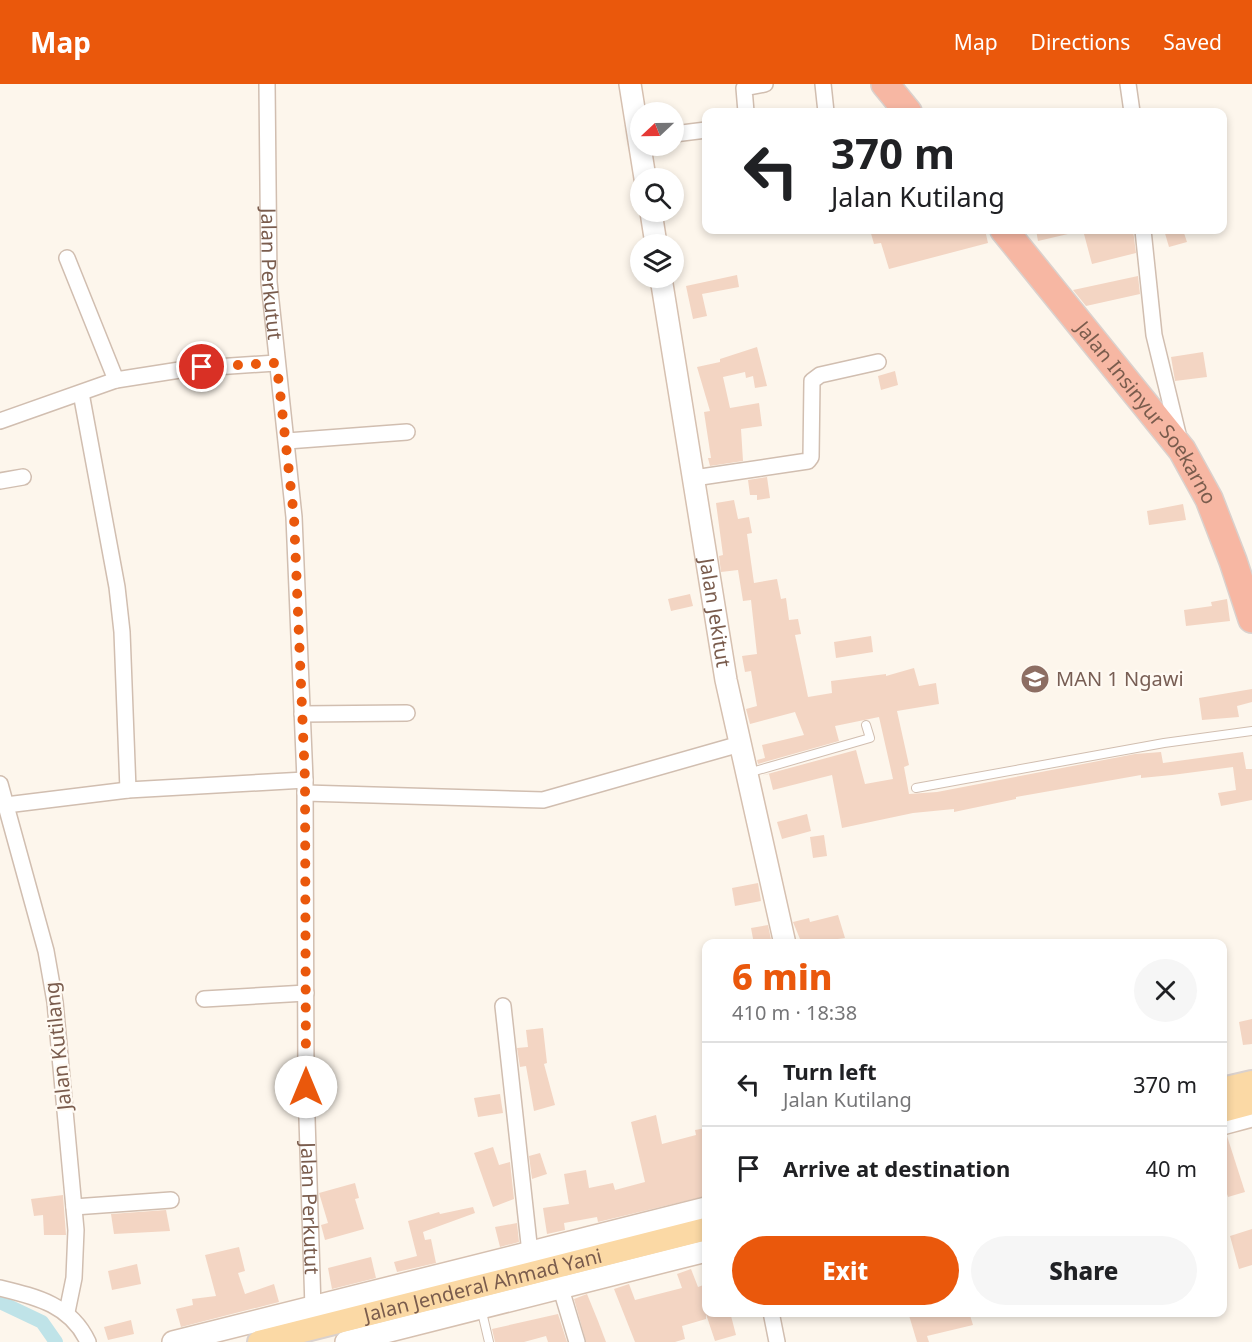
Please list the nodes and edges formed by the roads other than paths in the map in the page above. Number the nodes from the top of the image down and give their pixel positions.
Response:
1 (267, 84) edge
2 (630, 84) edge
3 (765, 84) edge
4 (823, 84) edge
5 (885, 84) edge
6 (1128, 84) edge
7 (633, 102) edge
8 (746, 108) edge
9 (826, 108) edge
10 (905, 108) edge
11 (1131, 108) edge
12 (702, 130) edge
13 (684, 133) edge
14 (1007, 234) edge
15 (1143, 234) edge
16 (67, 258) dead end
17 (664, 288) edge
18 (878, 362) dead end
19 (276, 363) junction
20 (116, 380) junction
21 (81, 393) junction
22 (0, 421) edge
23 (407, 432) dead end
24 (287, 441) junction
25 (1182, 450) junction
26 (23, 477) dead end
27 (694, 478) junction
28 (0, 481) edge
29 (1252, 619) edge
30 (407, 712) dead end
31 (302, 714) junction
32 (866, 724) dead end
33 (1252, 731) edge
34 (740, 744) junction
35 (747, 773) junction
36 (0, 784) edge
37 (305, 786) junction
38 (916, 788) dead end
39 (128, 790) junction
40 (6, 805) junction
41 (783, 939) edge
42 (306, 993) junction
43 (204, 999) dead end
44 (503, 1006) dead end
45 (1252, 1072) edge
46 (1227, 1077) edge
47 (1252, 1082) edge
48 (1227, 1088) edge
49 (1252, 1103) edge
50 (1227, 1110) edge
51 (1252, 1116) edge
52 (1227, 1123) edge
53 (171, 1200) dead end
54 (74, 1207) junction
55 (702, 1210) edge
56 (702, 1230) edge
57 (702, 1251) edge
58 (544, 1271) junction
59 (0, 1288) edge
60 (481, 1308) junction
61 (67, 1312) junction
62 (772, 1317) edge
63 (315, 1318) junction
64 (344, 1336) edge
65 (88, 1342) edge
66 (173, 1342) edge
67 (259, 1342) edge
68 (489, 1342) edge
69 (578, 1342) edge
70 (777, 1342) edge

1 - 19 street, Jalan Perkutut
2 - 7 street
3 - 8 street
4 - 9 street
5 - 10 highway
6 - 11 street
12 - 13 street
14 - 25 highway, Jalan Insinyur Soekarno
15 - 25 street
16 - 20 street
17 - 27 street, Jalan Jekitut
18 - 27 street
19 - 20 street
19 - 24 street, Jalan Perkutut
20 - 21 street
21 - 22 street
21 - 39 street
23 - 24 street
24 - 31 street, Jalan Perkutut
25 - 29 highway, Jalan Insinyur Soekarno
26 - 28 street
27 - 34 street, Jalan Jekitut
30 - 31 street
31 - 37 street, Jalan Perkutut
32 - 35 lane
33 - 38 lane
34 - 35 street, Jalan Jekitut
34 - 37 street
35 - 41 street, Jalan Jekitut
36 - 40 street, Jalan Kutilang
37 - 39 street
37 - 42 street, Jalan Perkutut
39 - 40 street
40 - 54 street, Jalan Kutilang
42 - 43 street
42 - 63 street, Jalan Perkutut
44 - 58 street
45 - 46 street
47 - 48 main road
49 - 50 main road
51 - 52 street
53 - 54 street
54 - 61 street, Jalan Kutilang
55 - 58 street
56 - 58 main road, Jalan Jenderal Ahmad Yani
57 - 58 street
58 - 60 street
58 - 63 street
58 - 64 main road, Jalan Jenderal Ahmad Yani
58 - 69 street
59 - 61 street
60 - 64 street
60 - 68 lane
61 - 65 street
62 - 70 street
63 - 64 main road, Jalan Jenderal Ahmad Yani
63 - 66 street
63 - 67 main road, Jalan Jenderal Ahmad Yani

